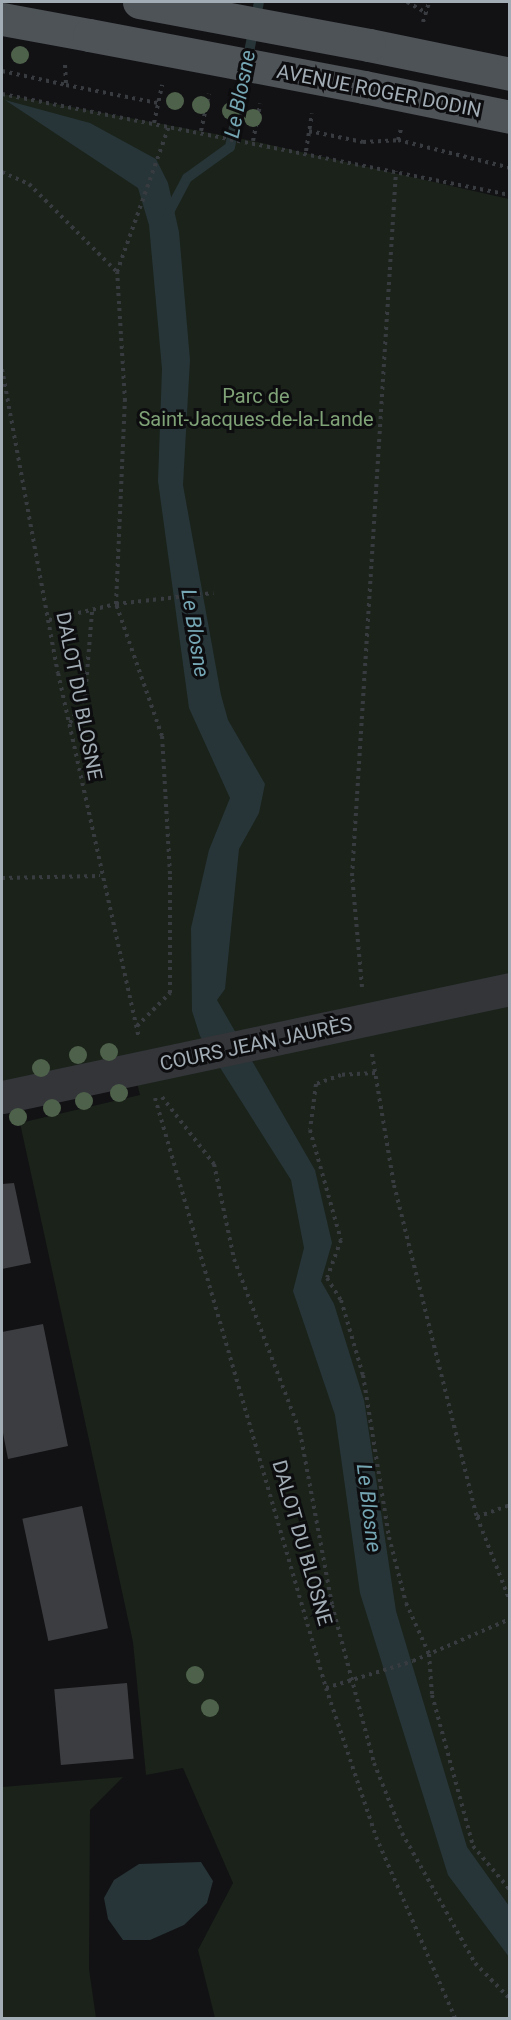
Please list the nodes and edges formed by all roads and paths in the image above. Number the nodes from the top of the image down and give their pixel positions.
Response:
1 (139, 2) edge
2 (407, 2) edge
3 (429, 2) edge
4 (2, 19) edge
5 (82, 48) junction
6 (2, 71) edge
7 (510, 75) edge
8 (66, 84) junction
9 (162, 85) dead end
10 (2, 93) edge
11 (209, 94) dead end
12 (159, 103) junction
13 (260, 104) dead end
14 (312, 113) dead end
15 (510, 117) edge
16 (394, 120) dead end
17 (154, 123) junction
18 (169, 126) junction
19 (201, 131) junction
20 (309, 131) junction
21 (398, 140) junction
22 (253, 141) junction
23 (306, 151) junction
24 (510, 168) edge
25 (396, 171) junction
26 (2, 172) edge
27 (510, 195) edge
28 (117, 272) junction
29 (2, 369) edge
30 (213, 593) dead end
31 (116, 604) junction
32 (92, 611) junction
33 (49, 620) junction
34 (69, 724) junction
35 (100, 876) junction
36 (2, 878) edge
37 (363, 987) dead end
38 (510, 989) edge
39 (371, 1048) dead end
40 (375, 1073) junction
41 (148, 1075) junction
42 (2, 1097) edge
43 (510, 1505) edge
44 (477, 1516) junction
45 (510, 1601) edge
46 (510, 1619) edge
47 (429, 1654) junction
48 (351, 1680) junction
49 (326, 1688) junction
50 (510, 1890) edge
51 (510, 1999) edge
52 (455, 2019) edge

1 - 7 main road, bridge
2 - 3 path
4 - 5 main road, AVENUE ROGER DODIN
5 - 8 path
5 - 15 main road, AVENUE ROGER DODIN, bridge
6 - 8 path
8 - 12 path
9 - 12 path
10 - 17 path
11 - 19 path
12 - 17 path
13 - 22 path
14 - 20 path
16 - 21 path
17 - 18 path
18 - 19 path
18 - 28 path
19 - 22 path
20 - 21 path
20 - 23 path
21 - 24 path
22 - 23 path
23 - 25 path
25 - 27 path
25 - 37 path
26 - 28 path
28 - 31 path
29 - 33 path, DALOT DU BLOSNE
30 - 31 path
31 - 32 path
31 - 35 path, DALOT DU BLOSNE
32 - 33 path
32 - 34 path
33 - 34 path, DALOT DU BLOSNE
34 - 35 path, DALOT DU BLOSNE
35 - 36 path
38 - 41 street, COURS JEAN JAURÈS
39 - 40 path
40 - 44 path
40 - 47 path
41 - 42 street, COURS JEAN JAURÈS
41 - 48 path
41 - 49 path, DALOT DU BLOSNE
43 - 44 path
44 - 45 path
46 - 47 path
47 - 48 path
47 - 50 path
48 - 49 path
48 - 51 path
49 - 52 path, DALOT DU BLOSNE

